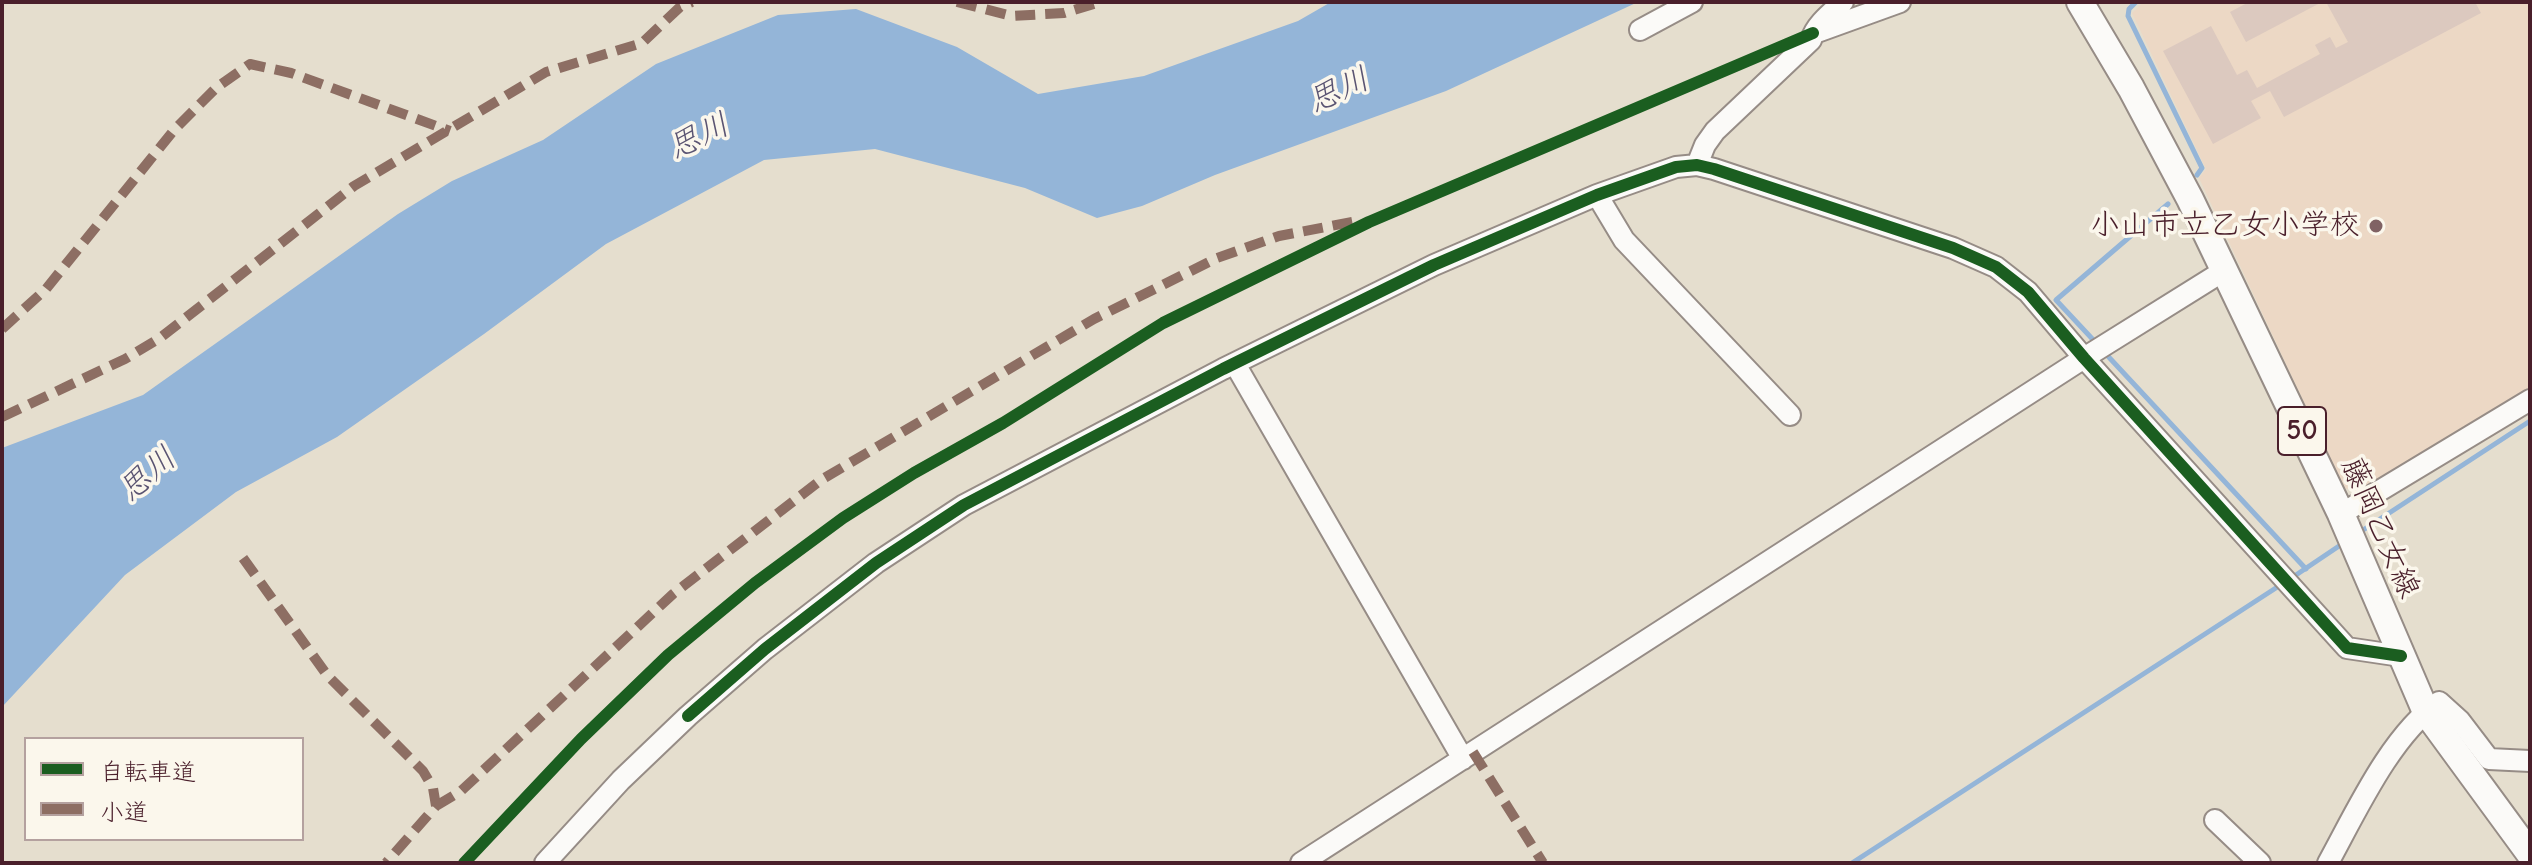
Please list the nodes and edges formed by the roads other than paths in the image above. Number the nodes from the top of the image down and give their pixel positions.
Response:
1 (1692, 2) edge
2 (1843, 2) edge
3 (1900, 2) edge
4 (2080, 2) edge
5 (1640, 30) dead end
6 (1813, 33) junction
7 (1697, 165) junction
8 (1597, 195) junction
9 (2225, 270) junction
10 (2084, 358) junction
11 (1235, 364) junction
12 (2530, 400) edge
13 (1790, 415) dead end
14 (2341, 514) junction
15 (2401, 656) junction
16 (2426, 712) junction
17 (1463, 759) junction
18 (2530, 761) edge
19 (2215, 820) dead end
20 (2530, 854) edge
21 (545, 863) edge
22 (1301, 863) edge
23 (2260, 863) edge
24 (2328, 863) edge

1 - 5 street
2 - 6 street
3 - 6 street
4 - 9 main road, 藤岡乙女線 / 50
6 - 7 street
7 - 8 street
7 - 10 street
8 - 11 street
8 - 13 street
9 - 10 street
9 - 14 main road, 藤岡乙女線 / 50
10 - 15 street
10 - 17 street
11 - 17 street
11 - 21 street
12 - 14 street
14 - 15 main road, 藤岡乙女線 / 50
15 - 16 main road, 藤岡乙女線 / 50
16 - 18 street
16 - 20 main road, 藤岡乙女線 / 50
16 - 24 street
17 - 22 street
19 - 23 street

